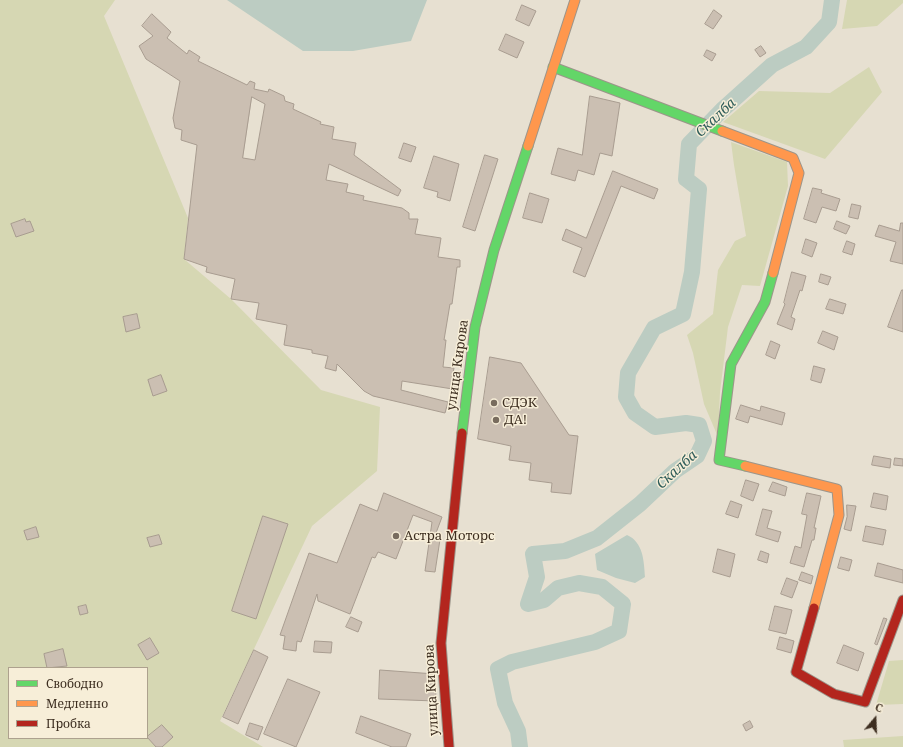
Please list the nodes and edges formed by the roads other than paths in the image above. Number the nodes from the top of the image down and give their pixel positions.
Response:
1 (575, 0) edge
2 (553, 67) junction
3 (903, 600) edge
4 (449, 747) edge

1 - 2 street, улица Кирова
2 - 3 street
2 - 4 street, улица Кирова

